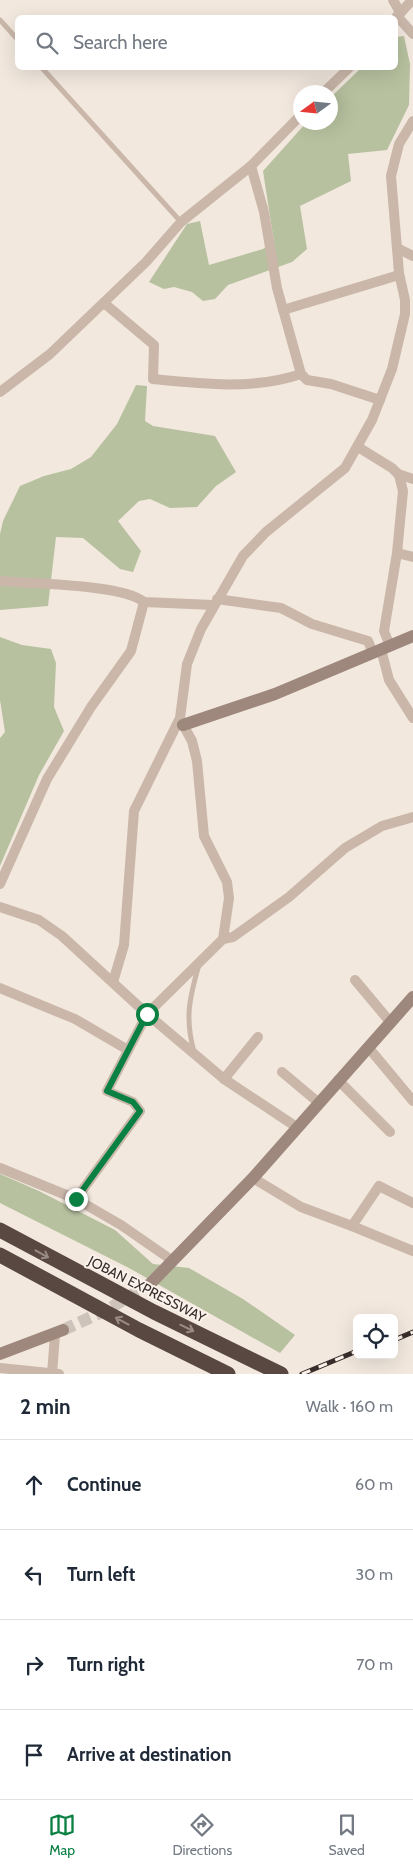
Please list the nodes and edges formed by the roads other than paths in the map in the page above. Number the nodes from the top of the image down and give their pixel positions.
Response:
1 (393, 0) edge
2 (412, 0) edge
3 (398, 15) edge
4 (0, 20) edge
5 (413, 34) edge
6 (15, 37) edge
7 (44, 70) edge
8 (347, 70) edge
9 (331, 85) edge
10 (413, 121) edge
11 (293, 123) edge
12 (251, 166) junction
13 (181, 222) junction
14 (396, 248) junction
15 (413, 256) edge
16 (399, 275) junction
17 (104, 303) junction
18 (283, 310) junction
19 (301, 374) junction
20 (0, 392) edge
21 (380, 400) junction
22 (358, 448) junction
23 (398, 474) junction
24 (413, 479) edge
25 (396, 553) junction
26 (413, 558) edge
27 (0, 582) edge
28 (144, 602) junction
29 (215, 602) junction
30 (413, 636) edge
31 (382, 650) junction
32 (413, 718) edge
33 (182, 722) junction
34 (413, 817) edge
35 (0, 884) edge
36 (0, 907) edge
37 (223, 939) junction
38 (199, 962) junction
39 (355, 980) dead end
40 (113, 982) junction
41 (0, 988) edge
42 (413, 997) edge
43 (147, 1014) junction
44 (391, 1023) junction
45 (258, 1037) dead end
46 (368, 1047) junction
47 (128, 1050) junction
48 (195, 1055) junction
49 (282, 1072) dead end
50 (224, 1079) junction
51 (338, 1080) junction
52 (413, 1101) edge
53 (318, 1103) junction
54 (298, 1128) junction
55 (390, 1132) dead end
56 (0, 1168) edge
57 (252, 1178) junction
58 (76, 1199) junction
59 (413, 1203) edge
60 (352, 1226) junction
61 (0, 1230) edge
62 (413, 1251) edge
63 (0, 1256) edge
64 (173, 1261) junction
65 (151, 1283) tunnel mouth
66 (59, 1333) joint
67 (0, 1354) edge
68 (0, 1368) edge
69 (39, 1373) edge
70 (52, 1374) edge
71 (58, 1374) edge
72 (228, 1374) edge
73 (281, 1374) edge

1 - 3 street
2 - 3 street
3 - 5 street
4 - 6 lane
7 - 13 lane
8 - 9 street
10 - 14 street
11 - 12 street
12 - 13 street
12 - 18 street
13 - 17 street
14 - 15 street
14 - 16 street
16 - 18 street
16 - 21 street
17 - 19 street
17 - 20 street
18 - 19 street
19 - 21 street
21 - 22 street
22 - 23 street
22 - 29 street
23 - 24 street
23 - 25 street
25 - 26 street
25 - 31 street
27 - 28 street
28 - 29 street
28 - 35 street
29 - 31 street
29 - 33 street
30 - 31 street
31 - 32 street
31 - 33 street
33 - 37 street
33 - 40 street
34 - 37 street
36 - 40 street
37 - 38 street
38 - 43 street
38 - 48 lane
39 - 44 street
40 - 43 street
41 - 47 street
42 - 44 street
43 - 47 street
43 - 48 street
44 - 46 street
45 - 50 street
46 - 51 street
46 - 52 street
47 - 58 street
48 - 50 street
49 - 53 street
50 - 54 street
51 - 53 street
51 - 55 street
53 - 54 street
54 - 57 street
56 - 58 street
57 - 60 street
57 - 64 street
58 - 64 street
59 - 60 street
60 - 62 street
61 -> 73 highway, JOBAN EXPRESSWAY
72 -> 63 highway
64 - 65 street
66 - 67 street
66 - 70 street
68 - 69 street
69 - 70 street
70 - 71 street

